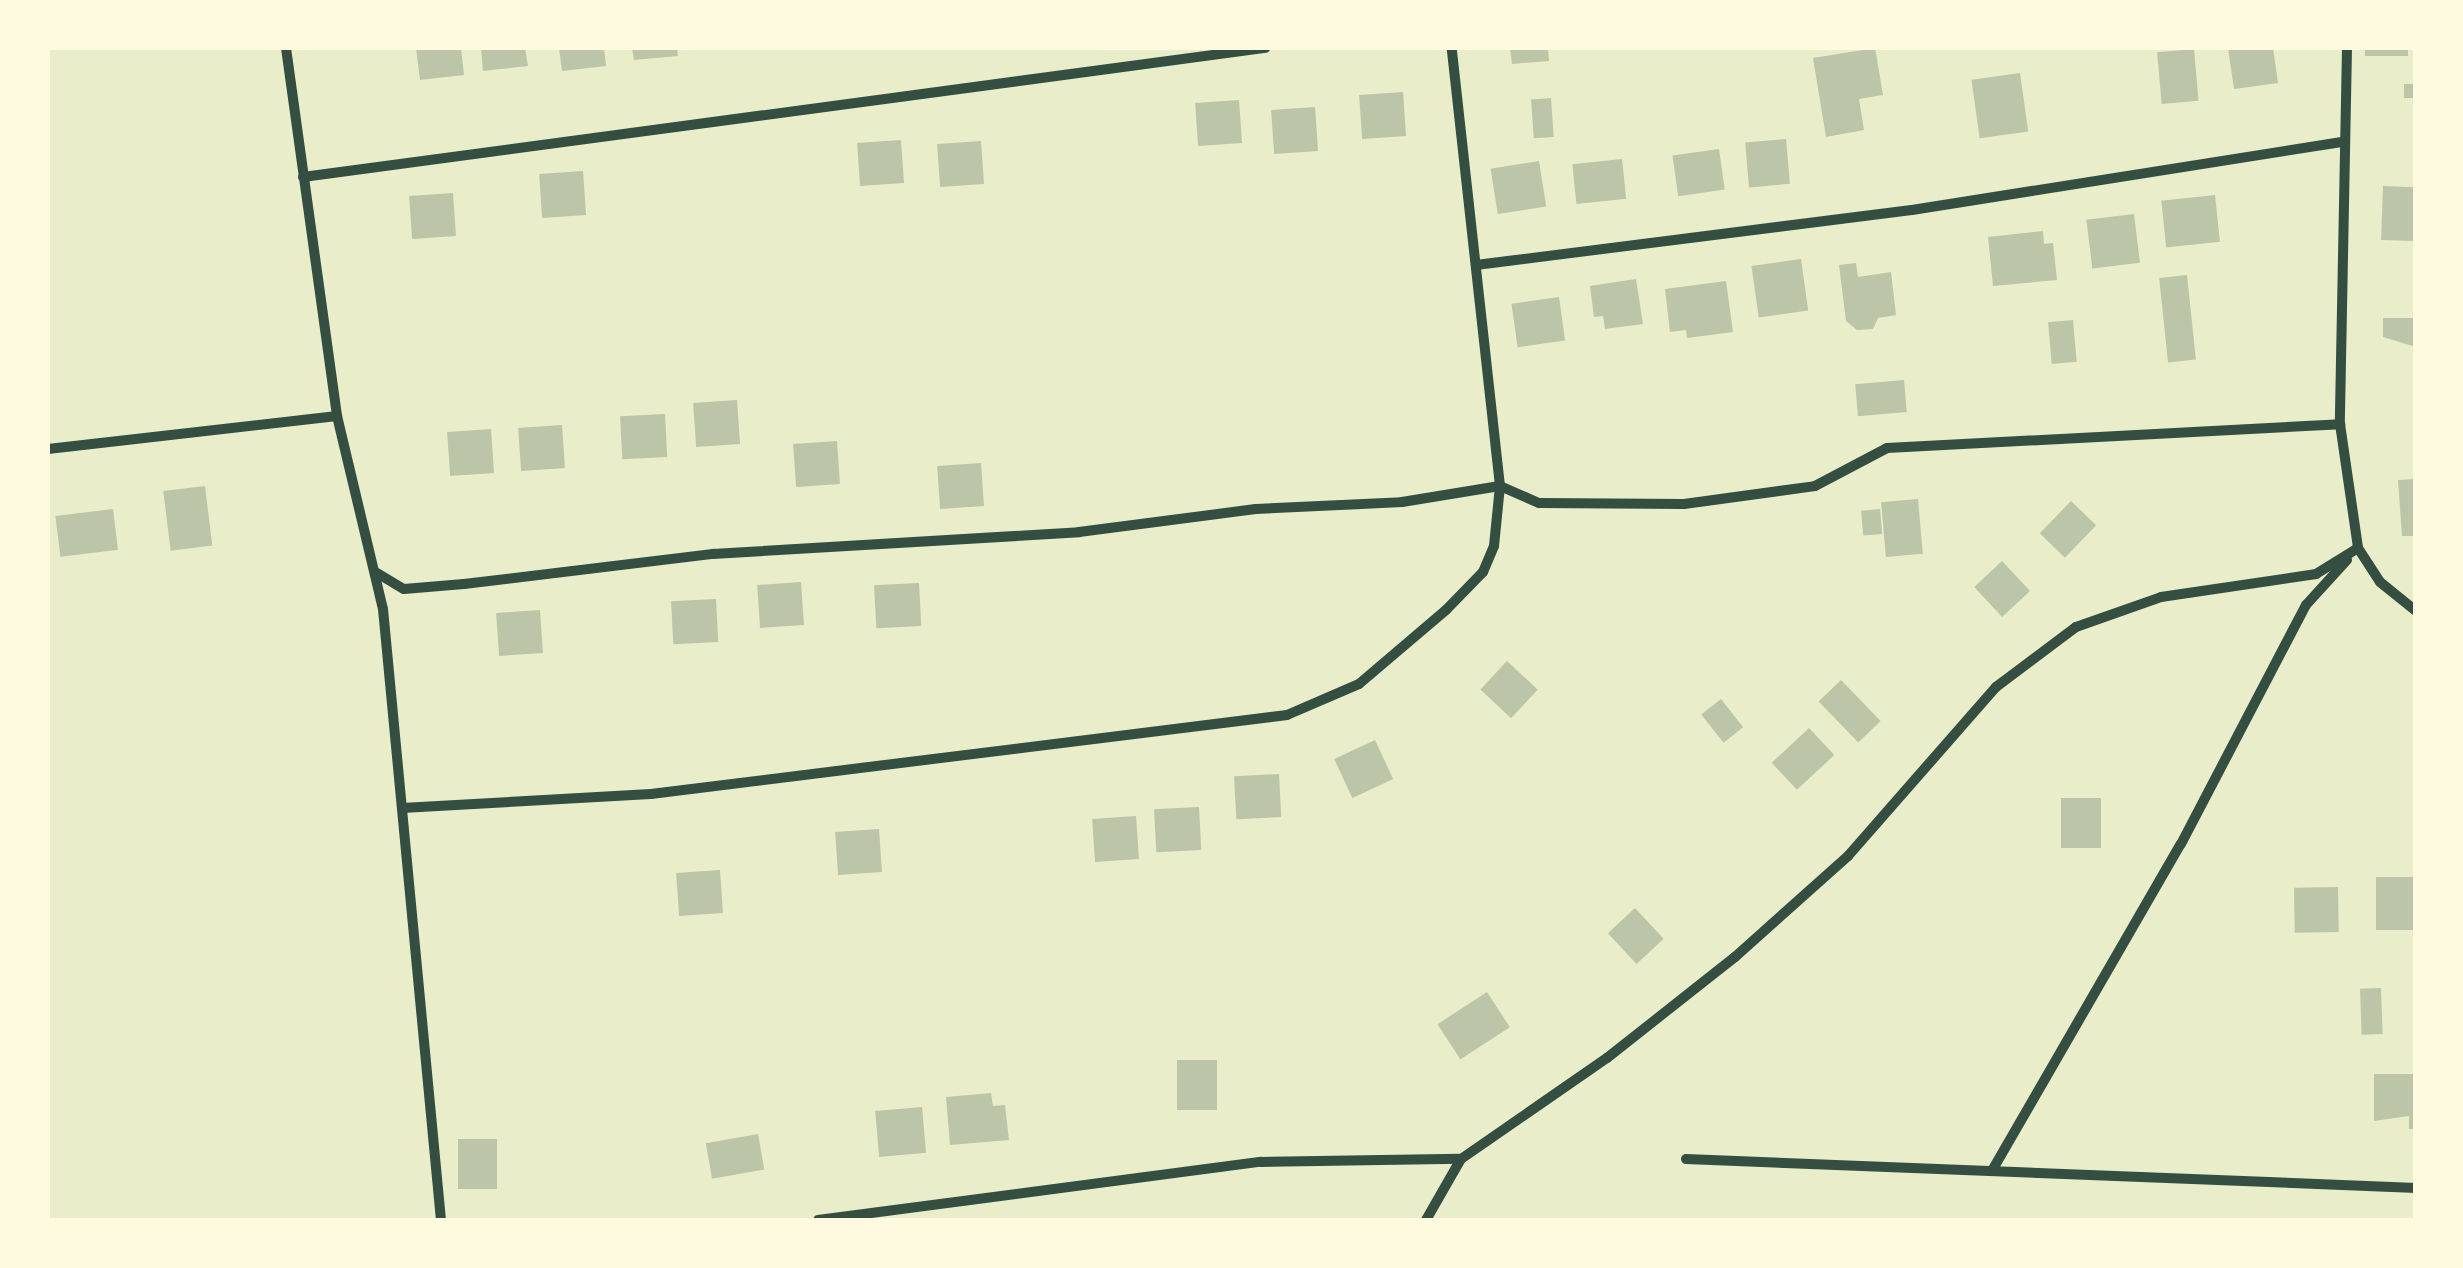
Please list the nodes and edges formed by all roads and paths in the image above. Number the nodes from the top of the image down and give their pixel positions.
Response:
1 (286, 48) edge
2 (1265, 48) edge
3 (1452, 48) edge
4 (2348, 48) edge
5 (2342, 142) junction
6 (303, 177) junction
7 (1476, 264) junction
8 (337, 416) junction
9 (2340, 424) junction
10 (48, 448) edge
11 (1500, 486) junction
12 (2358, 548) junction
13 (378, 573) junction
14 (2416, 611) edge
15 (402, 808) junction
16 (1461, 1159) junction
17 (1686, 1159) dead end
18 (1993, 1169) junction
19 (2416, 1188) edge
20 (441, 1220) edge
21 (818, 1220) edge
22 (1426, 1220) edge

1 - 6 street
2 - 6 street
3 - 7 street
4 - 5 street
5 - 7 street
5 - 9 street
6 - 8 street
7 - 11 street
8 - 10 street
8 - 13 street
9 - 11 street
9 - 12 street
11 - 13 street
11 - 15 street
12 - 14 street
12 - 16 street
12 - 18 street
13 - 15 street
15 - 20 street
16 - 21 street
16 - 22 street
17 - 18 street
18 - 19 street

